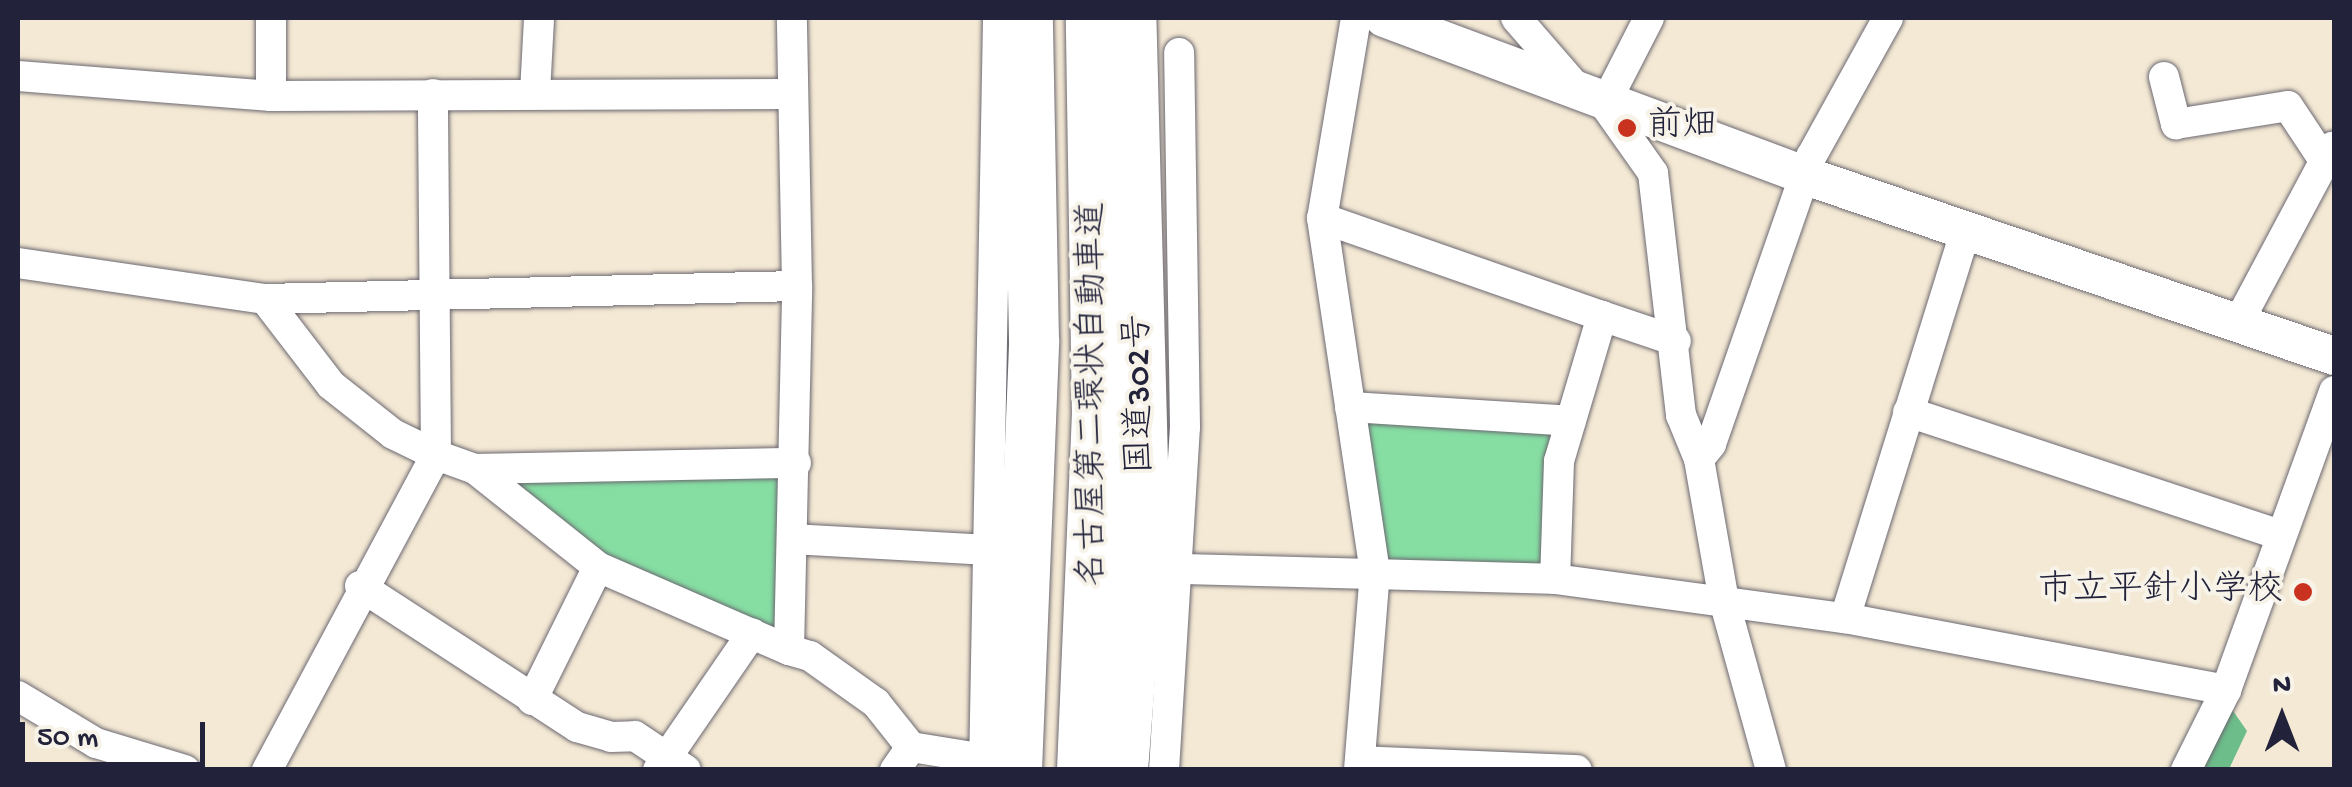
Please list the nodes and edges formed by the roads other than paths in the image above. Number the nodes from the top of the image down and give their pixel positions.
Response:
1 (271, 18) edge
2 (538, 18) edge
3 (792, 18) edge
4 (998, 18) edge
5 (1028, 18) edge
6 (1056, 18) edge
7 (1093, 18) edge
8 (1131, 18) edge
9 (1356, 18) edge
10 (1384, 18) edge
11 (1516, 18) edge
12 (1648, 18) edge
13 (1888, 18) edge
14 (1429, 27) edge
15 (1179, 53) dead end
16 (18, 76) edge
17 (2164, 77) dead end
18 (535, 93) junction
19 (432, 94) junction
20 (792, 94) junction
21 (1594, 95) junction
22 (271, 96) junction
23 (1137, 115) junction
24 (2330, 153) edge
25 (1181, 155) junction
26 (1803, 175) junction
27 (1322, 218) junction
28 (1966, 230) junction
29 (1014, 246) junction
30 (18, 263) edge
31 (797, 286) junction
32 (433, 295) junction
33 (265, 299) junction
34 (1602, 316) junction
35 (2237, 326) junction
36 (1676, 341) junction
37 (2334, 356) edge
38 (2334, 392) edge
39 (1350, 407) junction
40 (1908, 412) junction
41 (1571, 421) junction
42 (436, 454) junction
43 (1699, 460) junction
44 (796, 463) junction
45 (475, 469) junction
46 (2277, 534) junction
47 (793, 539) junction
48 (992, 550) junction
49 (598, 567) junction
50 (1180, 569) junction
51 (1375, 572) junction
52 (1555, 579) junction
53 (360, 586) junction
54 (1724, 600) junction
55 (1845, 618) junction
56 (752, 634) junction
57 (789, 650) junction
58 (2226, 690) junction
59 (18, 696) edge
60 (532, 700) junction
61 (903, 758) edge
62 (670, 765) edge
63 (1359, 765) edge
64 (995, 766) edge
65 (1452, 767) edge
66 (1560, 769) edge
67 (186, 770) edge
68 (267, 770) edge
69 (1051, 770) edge
70 (1084, 770) edge
71 (1122, 770) edge
72 (1164, 770) edge
73 (1577, 770) edge
74 (1772, 770) edge
75 (2186, 770) edge

1 - 22 street
2 - 18 street
3 - 20 street
4 - 29 street
5 - 29 highway
6 - 69 highway, 名古屋第二環状自動車道
7 - 70 highway, 名古屋第二環状自動車道
8 - 23 highway, 国道302号
9 - 27 street
10 - 14 street
11 - 21 street
12 - 21 street
13 - 26 street
14 - 21 street
15 - 25 street
16 - 22 street
17 - 24 street
18 - 19 street
18 - 20 street
19 - 22 street
19 - 32 street
20 - 31 street
21 - 26 street
21 - 36 street
23 - 25 street
23 - 71 highway, 国道302号
24 - 35 street
25 - 50 street
26 - 28 street
26 - 43 street
27 - 34 street
27 - 39 street
28 - 35 street
28 - 40 street
29 - 48 street
29 - 64 highway
30 - 33 street
31 - 32 street
31 - 44 street
32 - 33 street
32 - 42 street
33 - 42 street
34 - 36 street
34 - 41 street
35 - 37 street
36 - 43 street
38 - 46 street
39 - 41 street
39 - 51 street
40 - 46 street
40 - 55 street
41 - 52 street
42 - 45 street
42 - 53 street
43 - 54 street
44 - 45 street
44 - 47 street
45 - 49 street
46 - 58 street
47 - 48 street
47 - 57 street
48 - 64 street
49 - 56 street
49 - 60 street
50 - 51 street
50 - 72 street
51 - 52 street
51 - 63 street
52 - 54 street
53 - 60 street
53 - 68 street
54 - 55 street
54 - 74 street
55 - 58 street
56 - 57 street
56 - 62 street
57 - 61 street
58 - 75 street
59 - 67 street
60 - 62 street
61 - 64 street
63 - 65 street
65 - 66 street
66 - 73 street

